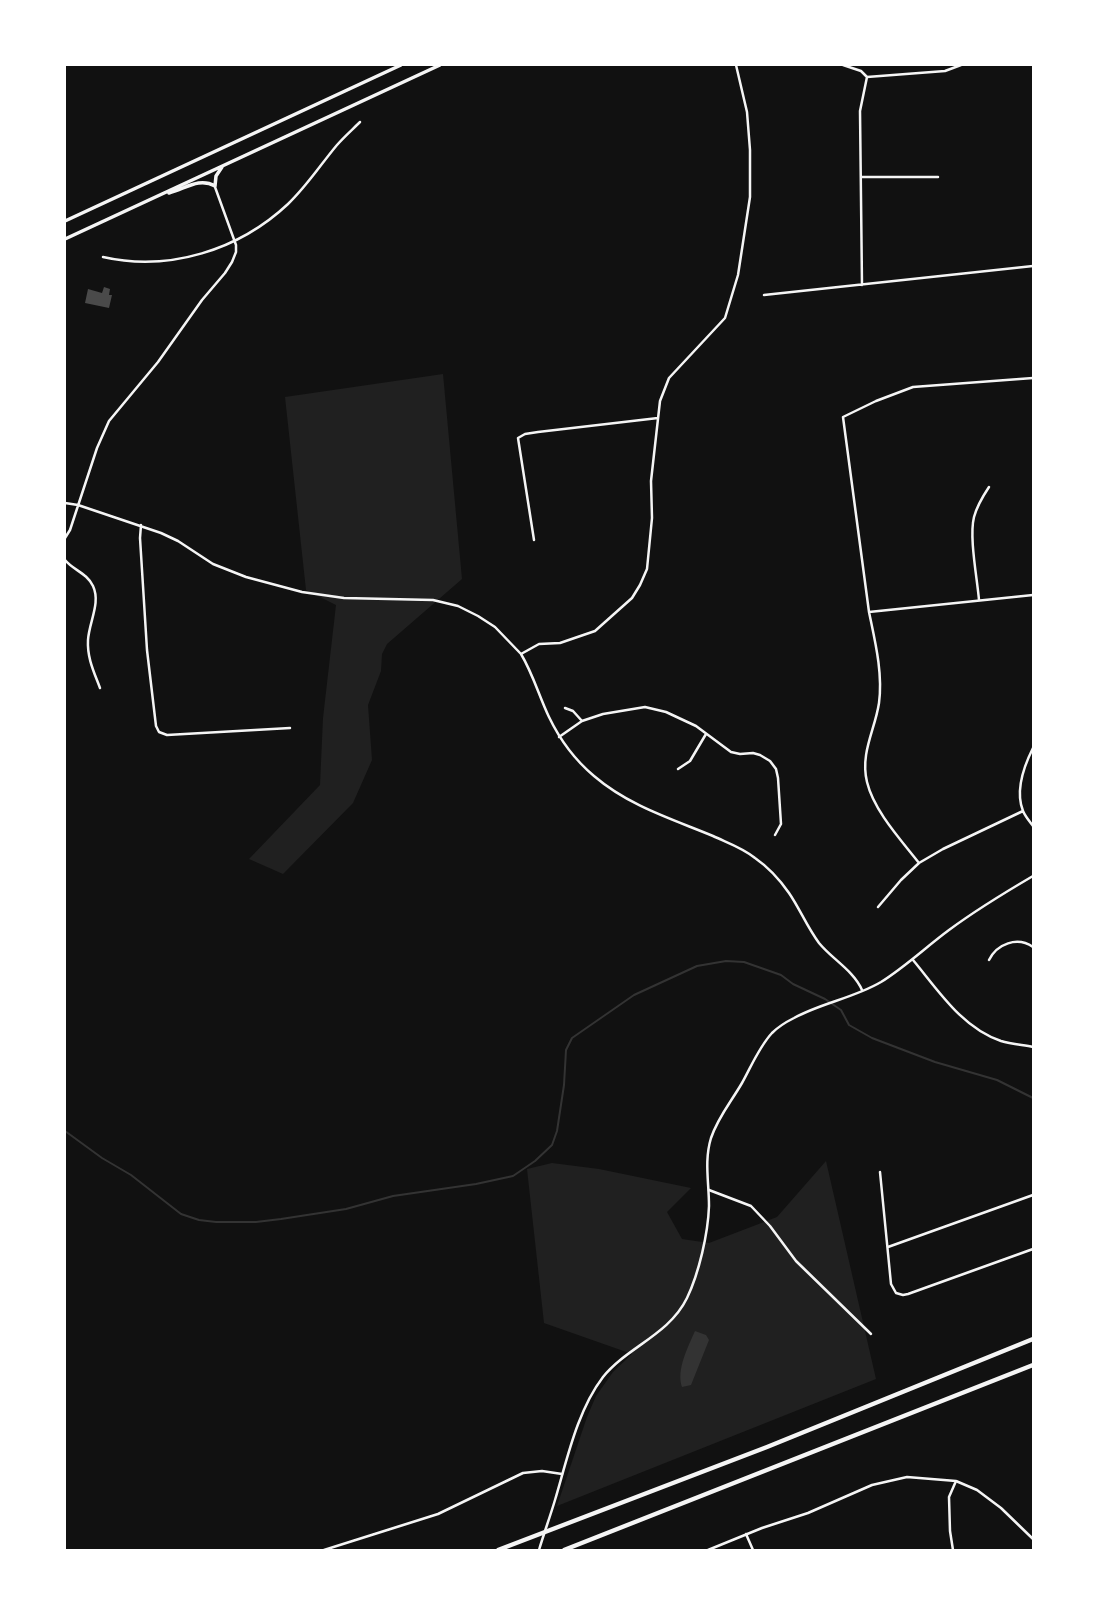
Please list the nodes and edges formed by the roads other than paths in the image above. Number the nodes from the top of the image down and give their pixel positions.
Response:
1 (401, 65) edge
2 (440, 65) edge
3 (736, 65) edge
4 (843, 65) edge
5 (961, 65) edge
6 (867, 77) junction
7 (360, 122) dead end
8 (224, 165) junction
9 (861, 177) junction
10 (938, 177) dead end
11 (215, 186) junction
12 (160, 195) junction
13 (65, 221) edge
14 (65, 239) edge
15 (235, 241) junction
16 (103, 257) dead end
17 (1033, 266) edge
18 (862, 285) junction
19 (764, 295) dead end
20 (1033, 378) edge
21 (658, 418) junction
22 (989, 487) dead end
23 (65, 503) edge
24 (78, 505) junction
25 (141, 525) junction
26 (65, 538) edge
27 (534, 540) dead end
28 (65, 560) edge
29 (1033, 595) edge
30 (979, 600) junction
31 (869, 612) junction
32 (522, 654) junction
33 (100, 688) dead end
34 (565, 708) dead end
35 (582, 721) junction
36 (290, 729) dead end
37 (706, 734) junction
38 (559, 737) junction
39 (1033, 748) edge
40 (678, 769) dead end
41 (1023, 811) junction
42 (1033, 826) edge
43 (775, 835) dead end
44 (919, 863) junction
45 (1033, 876) edge
46 (878, 907) dead end
47 (1033, 947) edge
48 (912, 959) junction
49 (989, 960) dead end
50 (862, 990) junction
51 (1033, 1047) edge
52 (880, 1172) dead end
53 (709, 1190) junction
54 (1033, 1195) edge
55 (887, 1247) junction
56 (1033, 1249) edge
57 (871, 1334) dead end
58 (1033, 1339) edge
59 (1033, 1365) edge
60 (562, 1474) junction
61 (956, 1481) junction
62 (746, 1534) junction
63 (1033, 1539) edge
64 (324, 1550) edge
65 (498, 1550) edge
66 (539, 1550) edge
67 (564, 1550) edge
68 (708, 1550) edge
69 (753, 1550) edge
70 (953, 1550) edge

1 - 13 main road
2 - 8 main road
3 - 21 street
4 - 6 street
5 - 6 street
6 - 9 street
7 - 15 street
8 - 11 main road
8 - 12 main road
9 - 10 street
9 - 18 street
11 - 12 main road
11 - 15 street
12 - 14 main road
15 - 16 street
15 - 24 street
17 - 18 street
18 - 19 street
20 - 31 street
21 - 27 street
21 - 32 street
22 - 30 street
23 - 24 street
24 - 25 street
24 - 26 street
25 - 32 street
25 - 36 street
28 - 33 street
29 - 30 street
30 - 31 street
31 - 44 street
32 - 38 street
34 - 35 street
35 - 37 street
35 - 38 street
37 - 40 street
37 - 43 street
38 - 50 street
39 - 41 street
41 - 42 street
41 - 44 street
44 - 46 street
45 - 48 street
47 - 49 street
48 - 50 street
48 - 51 street
50 - 53 street
52 - 55 street
53 - 57 street
53 - 60 street
54 - 55 street
55 - 56 street
58 - 65 highway
59 - 67 highway
60 - 64 street
60 - 66 street
61 - 62 street
61 - 63 street
61 - 70 street
62 - 68 street
62 - 69 street

